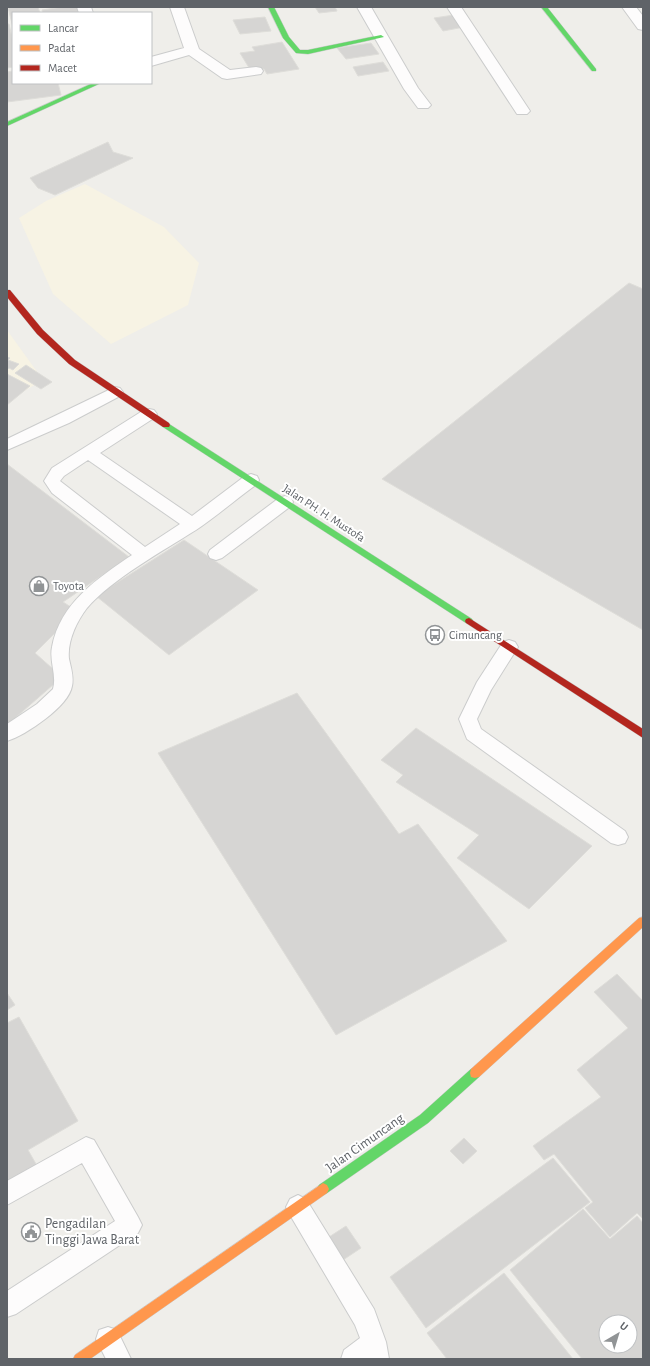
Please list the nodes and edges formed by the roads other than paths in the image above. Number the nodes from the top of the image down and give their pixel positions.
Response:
1 (177, 7) edge
2 (271, 7) edge
3 (364, 7) edge
4 (454, 7) edge
5 (544, 7) edge
6 (628, 7) edge
7 (643, 26) edge
8 (381, 37) junction
9 (192, 50) junction
10 (152, 62) edge
11 (594, 70) dead end
12 (256, 71) dead end
13 (96, 84) edge
14 (423, 105) dead end
15 (522, 111) dead end
16 (7, 124) edge
17 (7, 292) edge
18 (115, 392) junction
19 (149, 414) junction
20 (7, 445) edge
21 (88, 452) junction
22 (250, 480) junction
23 (285, 502) junction
24 (192, 524) junction
25 (216, 554) dead end
26 (144, 555) junction
27 (509, 647) junction
28 (7, 734) edge
29 (643, 734) edge
30 (618, 837) dead end
31 (643, 921) edge
32 (7, 1194) edge
33 (298, 1207) junction
34 (7, 1305) edge
35 (114, 1349) edge
36 (376, 1350) edge
37 (80, 1359) edge
38 (353, 1359) edge

1 - 9 street
2 - 8 main road
3 - 8 street
4 - 15 street
5 - 11 main road
6 - 7 street
8 - 14 street
9 - 10 street
9 - 12 street
13 - 16 main road
17 - 18 main road, Jalan PH. H. Mustofa
18 - 19 main road, Jalan PH. H. Mustofa
18 - 20 lane
19 - 21 lane
19 - 22 main road, Jalan PH. H. Mustofa
21 - 24 lane
21 - 26 lane
22 - 23 main road, Jalan PH. H. Mustofa
22 - 24 lane
23 - 25 lane
23 - 27 main road, Jalan PH. H. Mustofa
24 - 26 lane
26 - 28 lane
27 - 29 main road, Jalan PH. H. Mustofa
27 - 30 lane
31 - 33 main road, Jalan Cimuncang
32 - 34 lane
33 - 35 main road, Jalan Cimuncang
33 - 36 lane
35 - 37 main road, Jalan Cimuncang
36 - 38 lane

